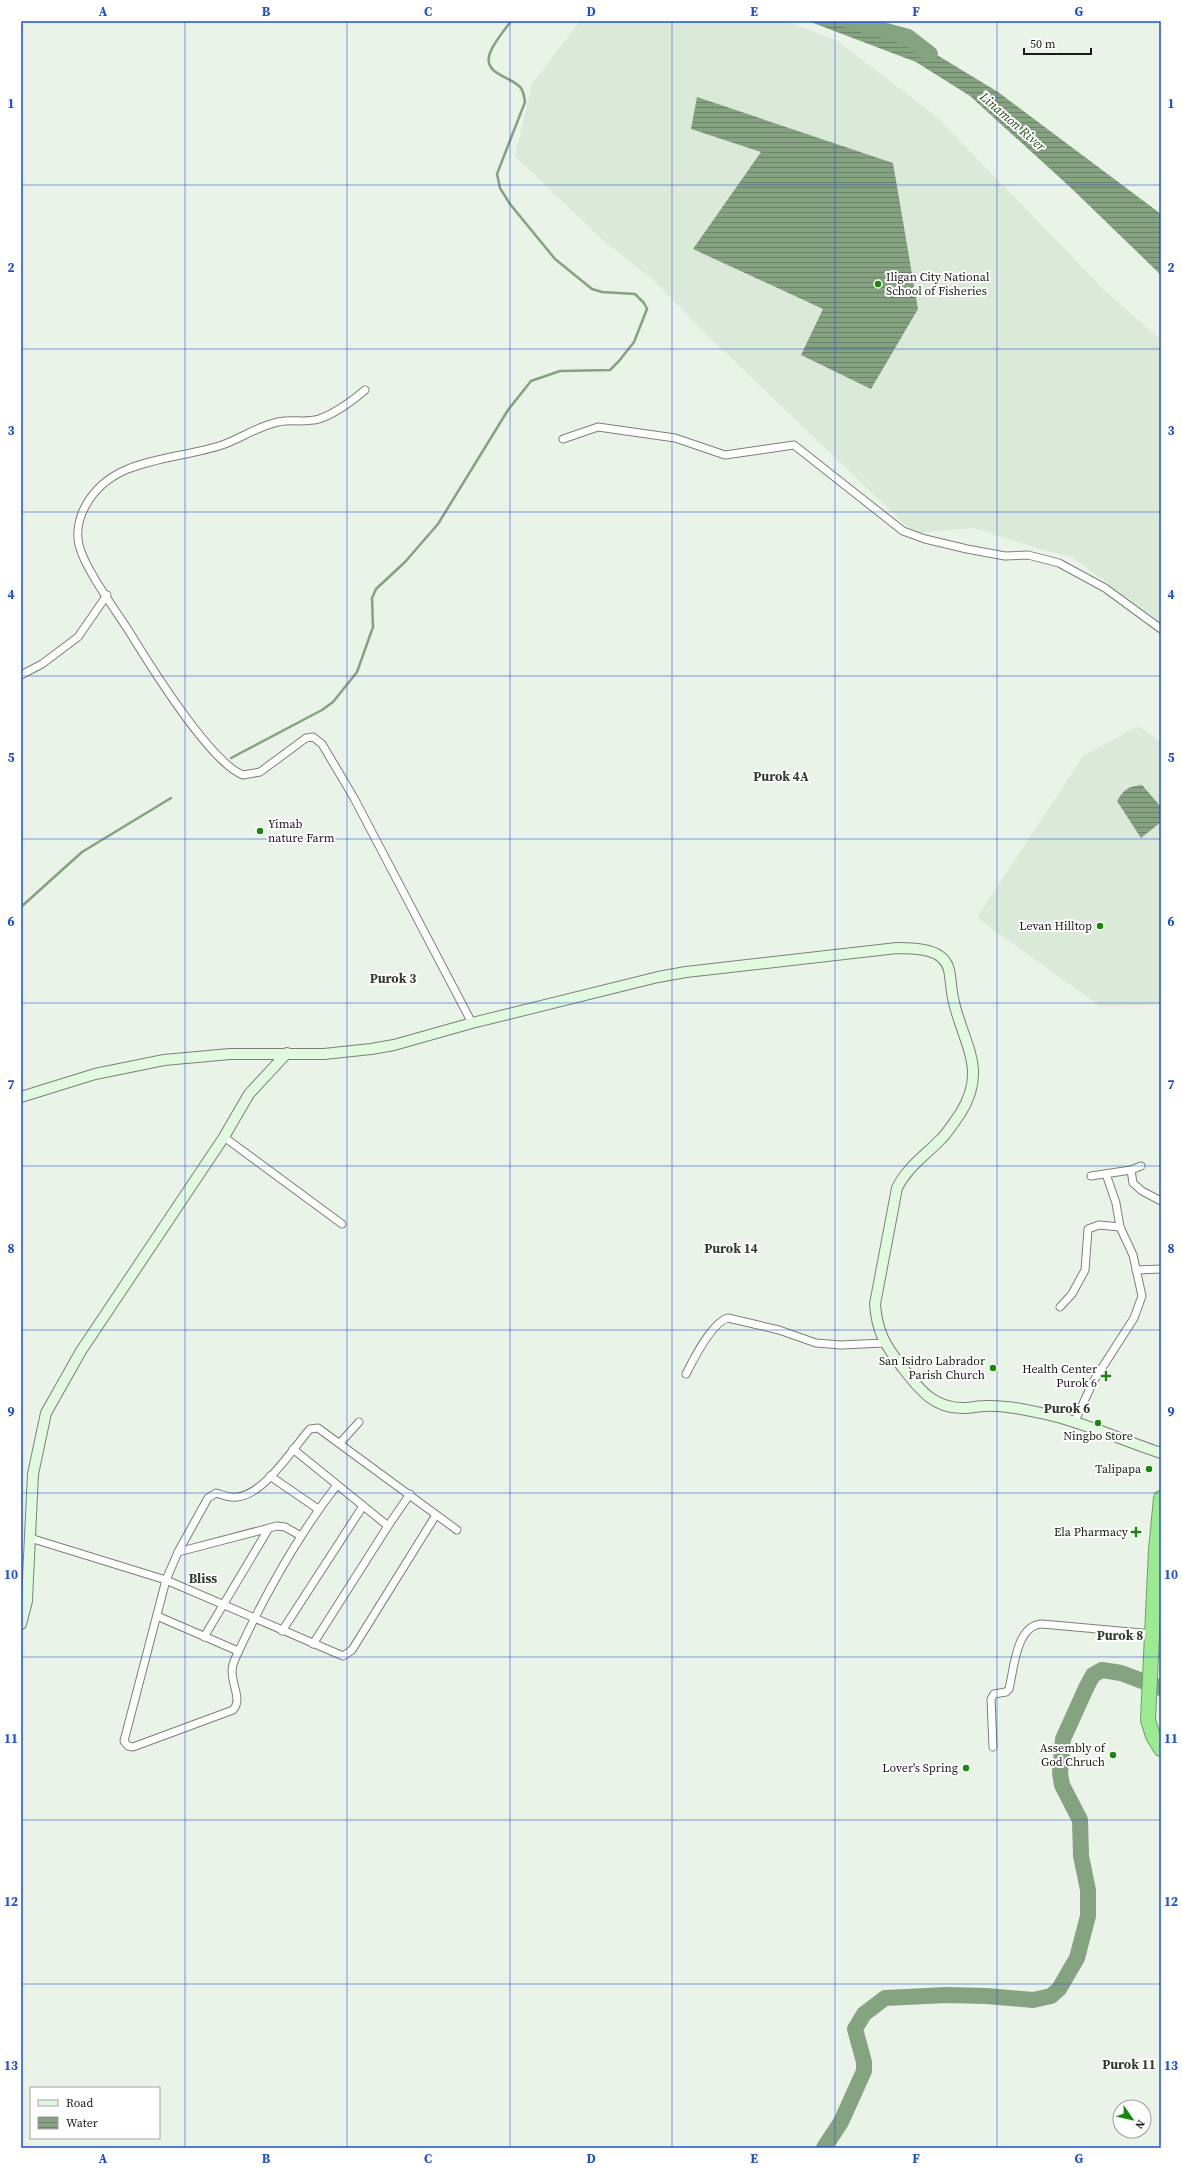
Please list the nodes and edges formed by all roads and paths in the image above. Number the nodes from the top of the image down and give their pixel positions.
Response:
1 (365, 390) dead end
2 (563, 439) dead end
3 (107, 595) junction
4 (1161, 629) edge
5 (21, 675) edge
6 (472, 1023) junction
7 (287, 1053) junction
8 (21, 1097) edge
9 (224, 1137) junction
10 (1140, 1166) dead end
11 (1131, 1170) junction
12 (1106, 1174) junction
13 (1091, 1176) dead end
14 (1161, 1201) edge
15 (342, 1224) dead end
16 (1120, 1227) junction
17 (1161, 1269) edge
18 (1136, 1270) junction
19 (1060, 1307) dead end
20 (884, 1343) junction
21 (686, 1374) dead end
22 (359, 1422) dead end
23 (1074, 1423) junction
24 (340, 1443) junction
25 (293, 1449) junction
26 (1161, 1453) edge
27 (270, 1476) junction
28 (337, 1485) junction
29 (410, 1494) junction
30 (1161, 1498) edge
31 (363, 1506) junction
32 (318, 1509) junction
33 (436, 1515) junction
34 (388, 1526) junction
35 (269, 1528) junction
36 (457, 1530) dead end
37 (301, 1536) junction
38 (30, 1538) junction
39 (178, 1552) junction
40 (166, 1580) junction
41 (222, 1605) junction
42 (157, 1616) junction
43 (253, 1618) junction
44 (21, 1624) edge
45 (282, 1630) junction
46 (1154, 1634) junction
47 (204, 1637) junction
48 (313, 1644) junction
49 (238, 1651) junction
50 (993, 1747) dead end
51 (1161, 1749) edge

1 - 3 street
2 - 4 street
3 - 5 street
3 - 6 street
6 - 7 street
6 - 20 street
7 - 8 street
7 - 9 street
9 - 15 street
9 - 38 street
10 - 11 street
11 - 12 street
11 - 14 street
12 - 13 street
12 - 16 street
16 - 18 street
16 - 19 street
17 - 18 street
18 - 23 street
20 - 21 street
20 - 23 street
22 - 24 street
23 - 26 street
24 - 25 street
24 - 29 street
25 - 27 street
25 - 28 street
27 - 32 street
27 - 39 street
28 - 31 street
28 - 32 street
29 - 33 street
29 - 34 street
30 - 46 highway
31 - 34 street
31 - 45 street
32 - 37 street
33 - 36 street
33 - 48 street
34 - 48 street
35 - 37 street
35 - 39 street
35 - 41 street
37 - 43 street
38 - 40 street
38 - 44 street
39 - 40 street
40 - 41 street
40 - 42 street
41 - 43 street
41 - 47 street
42 - 47 street
42 - 49 street
43 - 45 street
43 - 49 street
45 - 48 street
46 - 50 street
46 - 51 highway
47 - 49 street

